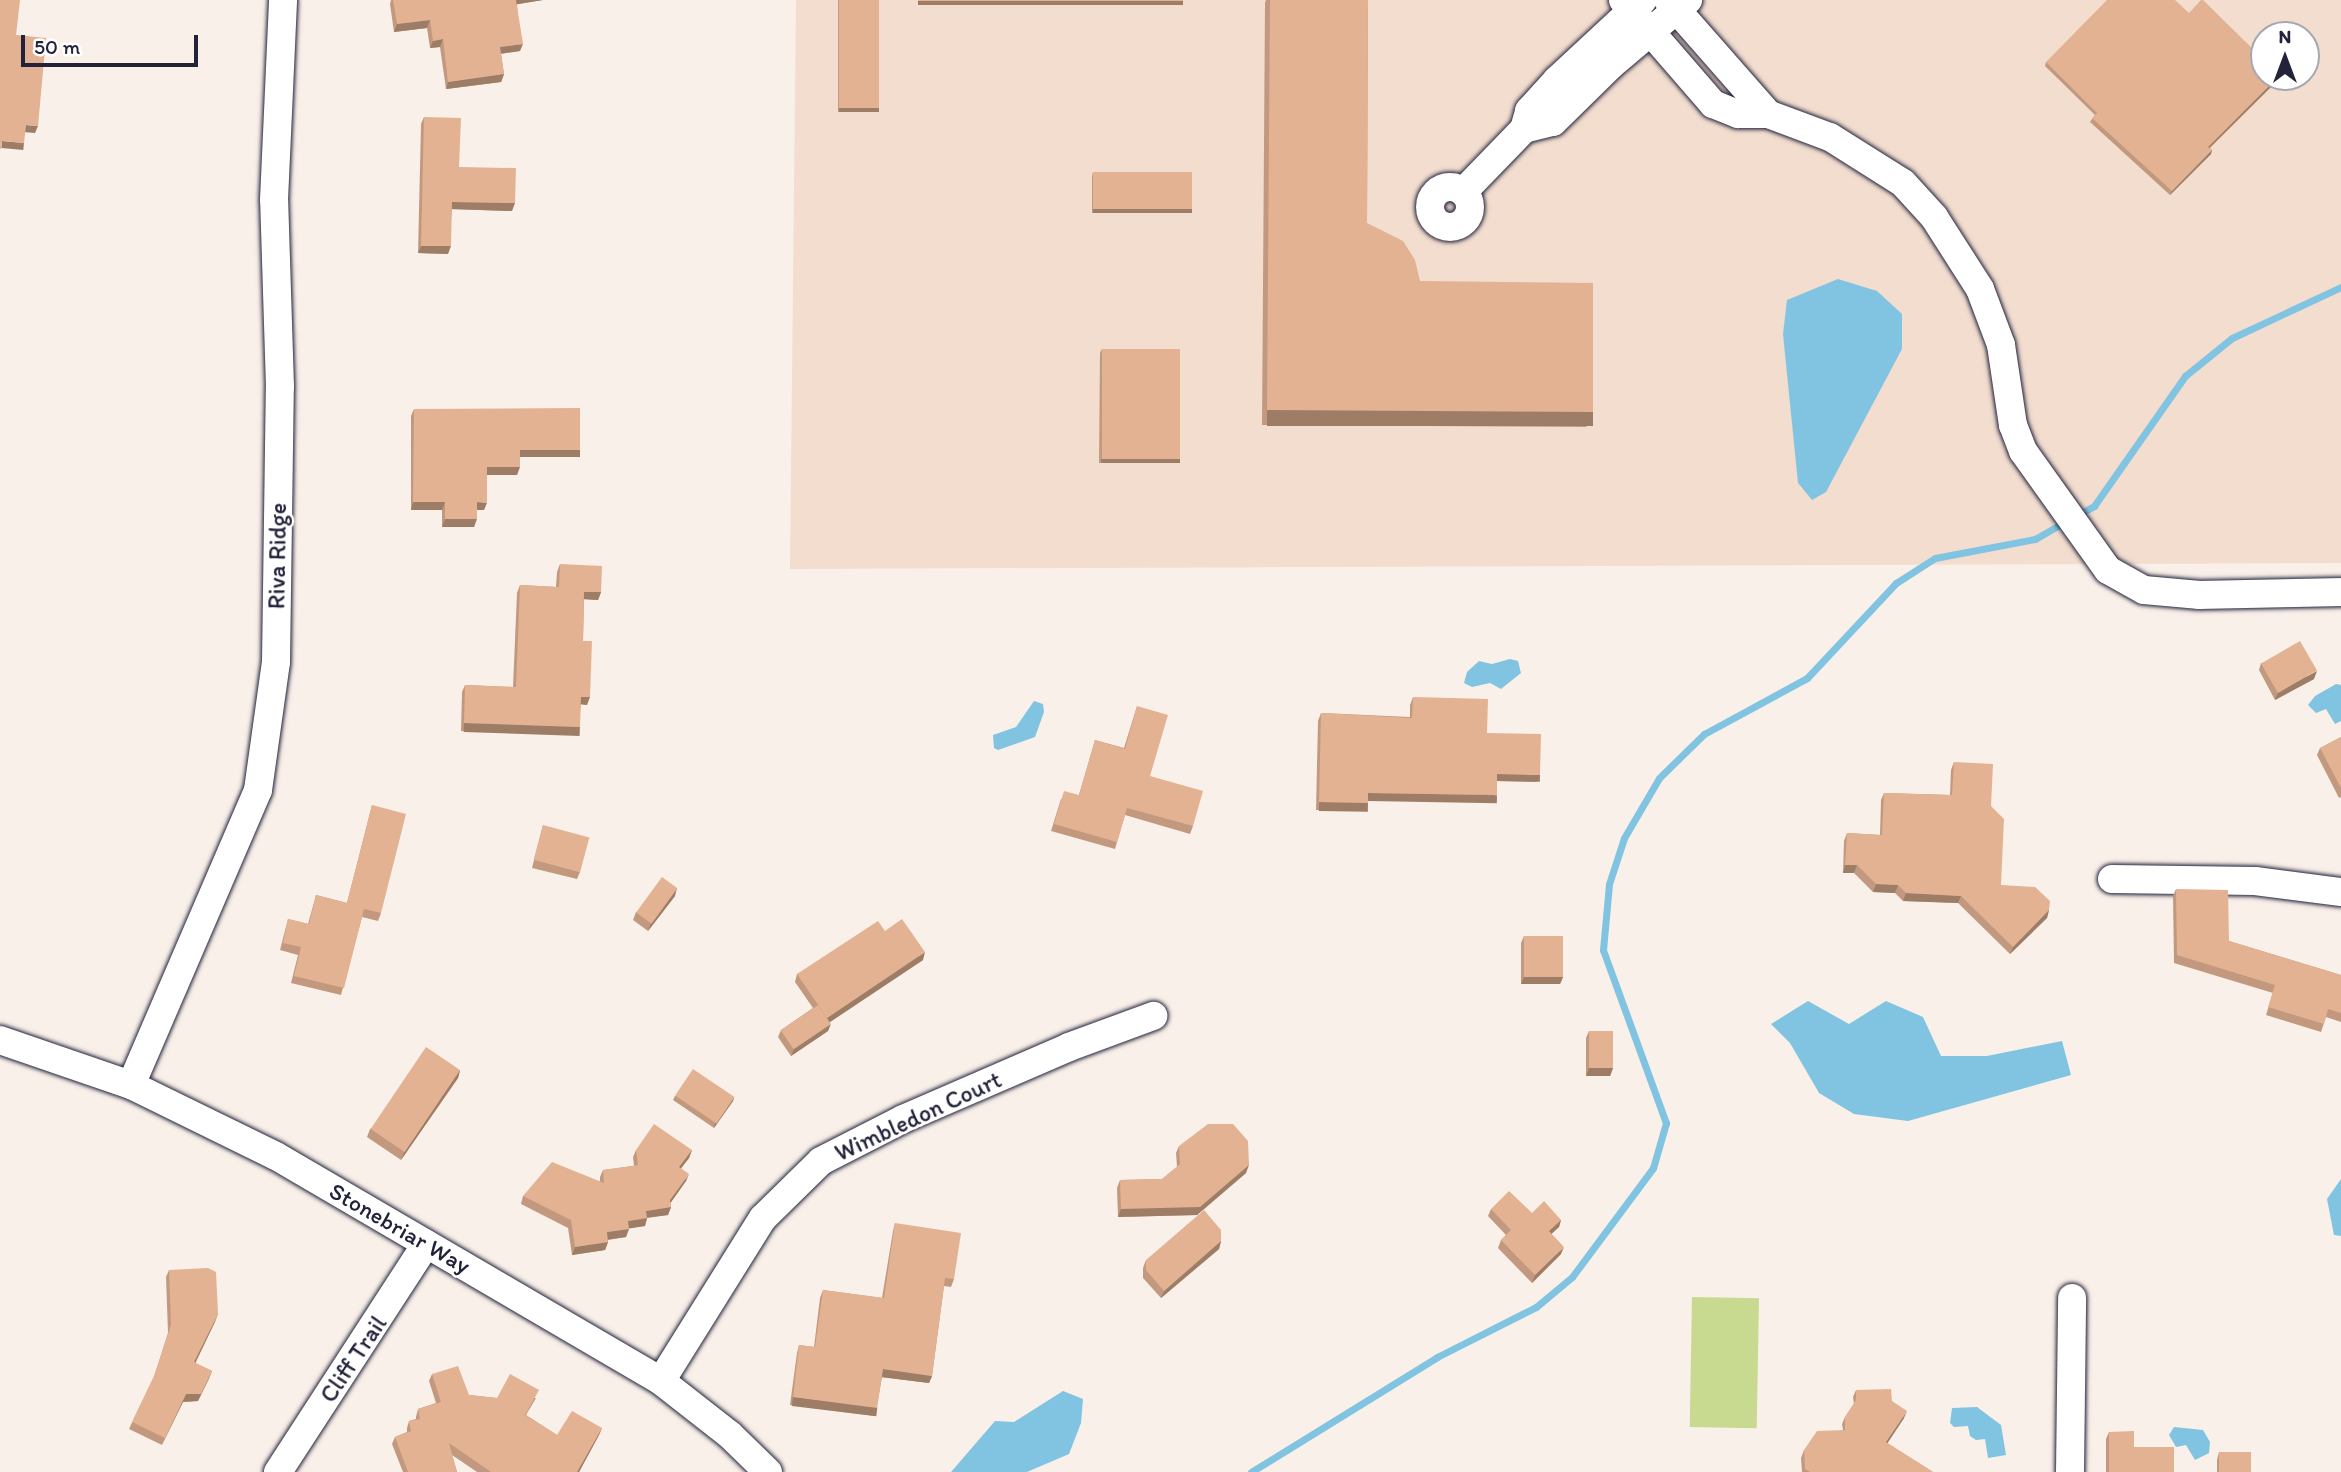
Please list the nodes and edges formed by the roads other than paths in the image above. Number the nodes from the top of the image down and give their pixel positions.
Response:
1 (283, 0) edge
2 (1677, 3) edge
3 (1633, 4) edge
4 (1649, 34) junction
5 (1768, 114) junction
6 (1524, 129) junction
7 (1463, 192) dead end
8 (2341, 592) edge
9 (2112, 878) dead end
10 (2341, 892) edge
11 (1153, 1016) dead end
12 (0, 1041) edge
13 (131, 1085) junction
14 (426, 1244) junction
15 (2071, 1298) dead end
16 (661, 1381) junction
17 (278, 1472) edge
18 (768, 1472) edge
19 (2070, 1472) edge

1 - 13 street, Riva Ridge
2 - 4 street
2 - 5 street
3 - 4 street
3 - 6 street
4 - 5 street
4 - 6 street
5 - 8 street
6 - 7 street
9 - 10 street
11 - 16 street, Wimbledon Court
12 - 13 street, Stonebriar Way
13 - 14 street, Stonebriar Way
14 - 16 street, Stonebriar Way
14 - 17 street, Cliff Trail
15 - 19 street
16 - 18 street, Stonebriar Way

